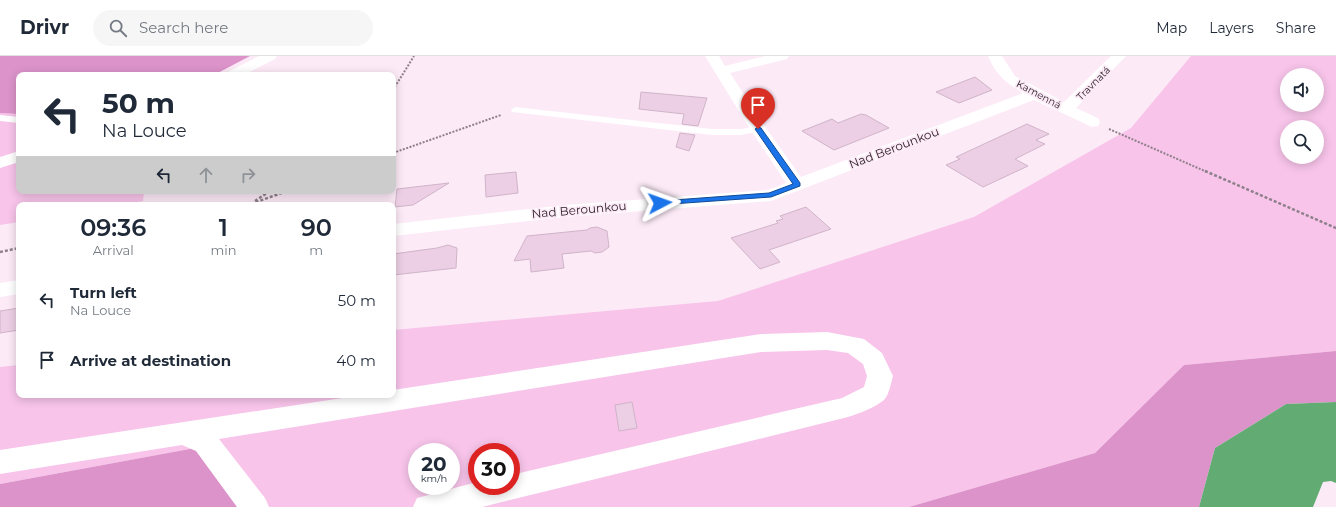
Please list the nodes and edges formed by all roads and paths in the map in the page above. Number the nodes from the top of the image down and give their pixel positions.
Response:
1 (270, 56) edge
2 (414, 56) edge
3 (712, 56) edge
4 (782, 56) edge
5 (995, 56) edge
6 (1119, 56) edge
7 (722, 71) junction
8 (239, 72) edge
9 (396, 85) edge
10 (1035, 94) junction
11 (1065, 109) junction
12 (515, 110) joint
13 (0, 118) edge
14 (16, 120) edge
15 (1092, 122) joint
16 (758, 129) junction
17 (396, 152) edge
18 (16, 157) edge
19 (0, 163) edge
20 (797, 185) junction
21 (265, 194) edge
22 (278, 194) edge
23 (253, 202) edge
24 (256, 202) edge
25 (1336, 228) edge
26 (396, 230) edge
27 (16, 249) edge
28 (0, 252) edge
29 (16, 287) edge
30 (0, 290) edge
31 (183, 433) junction
32 (0, 462) edge
33 (254, 507) edge
34 (428, 507) edge

1 - 8 street
2 - 9 path
3 - 7 street
4 - 7 street
5 - 10 street, Kamenná
6 - 11 street, Travnatá
7 - 16 street
10 - 11 street, Kamenná
10 - 20 street, Nad Berounkou
11 - 15 street, Kamenná
12 - 16 lane
12 - 17 path
13 - 14 lane
15 - 25 path
16 - 20 street
18 - 19 street
20 - 26 street, Nad Berounkou
21 - 23 path
22 - 24 path
27 - 28 path
29 - 30 street
31 - 32 street
31 - 33 street
31 - 34 street

